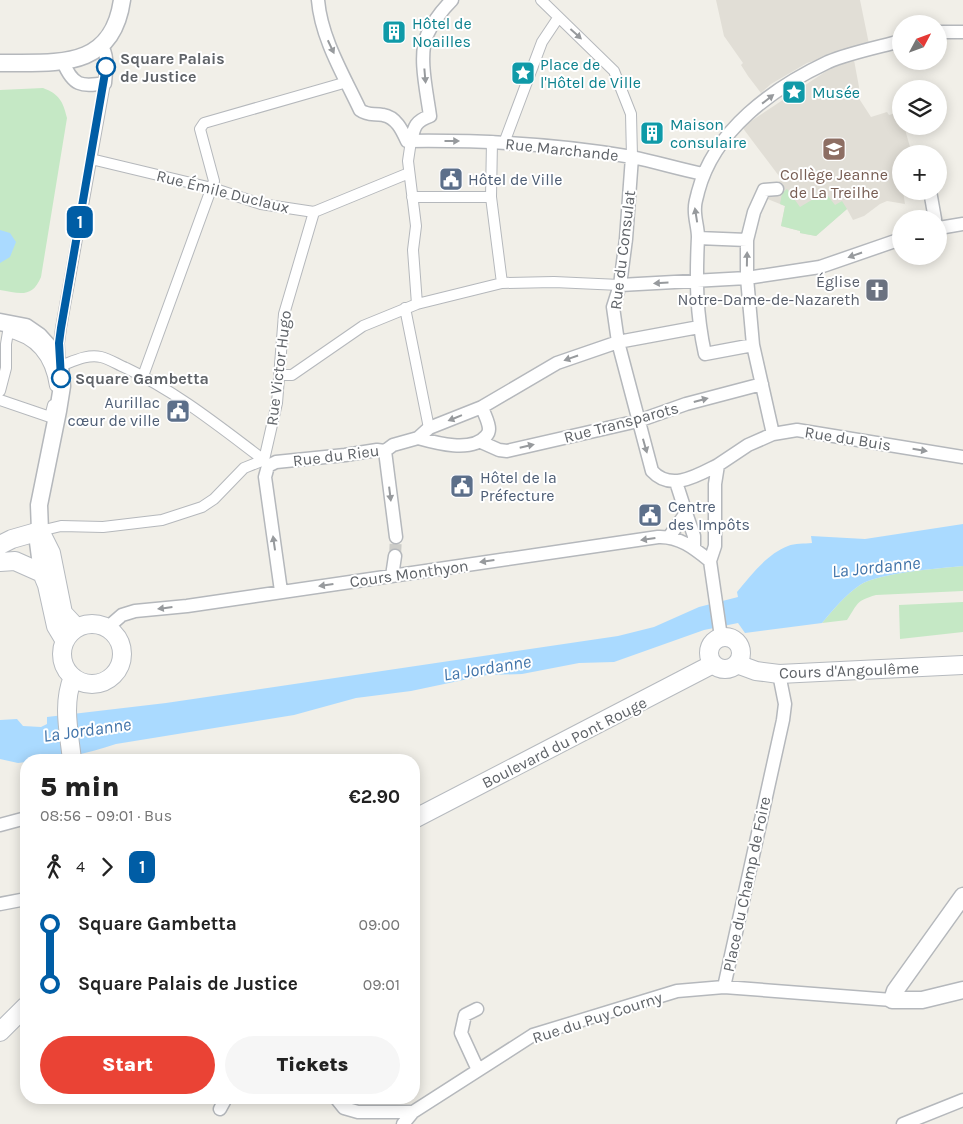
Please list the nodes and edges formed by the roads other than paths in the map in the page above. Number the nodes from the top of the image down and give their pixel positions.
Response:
1 (122, 0) edge
2 (318, 0) edge
3 (452, 0) edge
4 (541, 0) edge
5 (558, 18) junction
6 (948, 32) edge
7 (963, 32) edge
8 (892, 44) edge
9 (101, 45) junction
10 (63, 62) junction
11 (0, 63) edge
12 (348, 82) junction
13 (105, 83) junction
14 (411, 140) junction
15 (498, 142) junction
16 (632, 158) junction
17 (91, 159) junction
18 (409, 173) junction
19 (703, 174) junction
20 (212, 188) junction
21 (777, 189) dead end
22 (412, 197) junction
23 (492, 197) junction
24 (314, 212) junction
25 (963, 224) edge
26 (947, 227) edge
27 (698, 238) junction
28 (747, 240) junction
29 (892, 242) edge
30 (746, 278) junction
31 (696, 281) junction
32 (502, 283) junction
33 (620, 285) junction
34 (416, 304) junction
35 (404, 308) junction
36 (0, 322) edge
37 (699, 327) junction
38 (618, 342) junction
39 (753, 345) junction
40 (60, 366) junction
41 (280, 375) junction
42 (143, 376) junction
43 (762, 384) junction
44 (0, 391) edge
45 (0, 400) edge
46 (482, 407) junction
47 (638, 421) junction
48 (429, 428) junction
49 (773, 434) junction
50 (418, 438) junction
51 (481, 442) junction
52 (384, 451) junction
53 (963, 457) edge
54 (266, 463) junction
55 (718, 465) junction
56 (676, 482) junction
57 (686, 513) junction
58 (40, 531) junction
59 (396, 537) tunnel mouth
60 (669, 537) junction
61 (0, 545) edge
62 (694, 548) junction
63 (395, 556) tunnel mouth
64 (710, 561) junction
65 (0, 562) edge
66 (42, 573) junction
67 (392, 576) junction
68 (281, 591) junction
69 (107, 628) junction
70 (720, 633) junction
71 (71, 634) junction
72 (713, 664) junction
73 (737, 664) junction
74 (963, 664) edge
75 (779, 674) junction
76 (73, 677) junction
77 (71, 754) edge
78 (420, 816) edge
79 (20, 820) edge
80 (0, 825) edge
81 (963, 896) edge
82 (20, 900) edge
83 (0, 904) edge
84 (724, 987) junction
85 (963, 990) edge
86 (892, 1000) junction
87 (477, 1009) dead end
88 (20, 1012) edge
89 (20, 1026) edge
90 (0, 1033) edge
91 (478, 1070) junction
92 (963, 1100) edge
93 (341, 1104) edge
94 (413, 1112) junction
95 (403, 1124) edge
96 (903, 1124) edge

1 - 9 street
2 -> 12 street
3 -> 14 street
4 - 5 street
5 - 15 street
5 -> 16 street
6 - 7 street
19 -> 8 street
9 - 10 street
9 - 13 street
10 - 11 street
10 - 13 street
12 - 14 street
12 - 20 street
13 - 17 street
14 -> 15 street
14 - 18 street
15 - 16 street, Rue Marchande
15 - 23 street
16 - 19 street, Rue Marchande
16 - 33 street, Rue du Consulat
17 - 20 street, Rue Émile Duclaux
17 - 40 street
18 - 22 street
18 - 24 street
27 -> 19 street
20 - 24 street, Rue Émile Duclaux
20 - 42 street
21 - 28 street
22 - 23 street
22 - 34 street
23 - 32 street
24 - 41 street, Rue Victor Hugo
25 - 26 street
27 - 28 street
27 - 31 street
30 -> 28 street
29 -> 30 street
30 - 31 street
30 - 39 street
31 -> 33 street
31 - 37 street
32 - 33 street
32 - 34 street
33 - 38 street, Rue du Consulat
34 - 35 street
35 - 41 street
35 - 48 street
36 - 40 street
37 - 38 street
37 - 39 street
38 -> 46 street
38 - 47 street, Rue du Consulat
39 - 43 street
40 - 42 street
40 - 58 street
41 - 54 street, Rue Victor Hugo
42 - 54 street
47 -> 43 street, Rue Transparots
43 - 49 street
44 - 45 street
46 -> 48 street
46 - 51 street
51 -> 47 street, Rue Transparots
47 -> 56 street, Rue du Consulat
48 - 50 street, Rue du Rieu
49 -> 53 street, Rue du Buis
49 - 55 street, Rue du Buis
50 - 51 street
50 - 52 street, Rue du Rieu
52 - 54 street, Rue du Rieu
52 -> 59 street
54 - 58 street
68 -> 54 street
55 - 56 street, Rue du Buis
55 - 64 street
56 - 57 street
57 - 60 street
57 - 62 street
58 - 61 main road
58 - 66 street
58 - 71 main road
60 - 62 street
60 -> 67 street, Cours Monthyon
62 - 64 street
63 - 67 street
64 - 70 street
65 - 66 main road
66 - 71 main road
67 -> 68 street, Cours Monthyon
68 -> 69 street, Cours Monthyon
69 - 71 main road
69 - 76 main road
70 - 72 main road
70 - 73 main road
71 - 76 main road
72 - 73 main road
72 - 78 main road, Boulevard du Pont Rouge
73 - 75 main road, Cours d'Angoulême
74 - 75 main road, Cours d'Angoulême
75 - 84 street, Place du Champ de Foire
76 - 77 main road
79 - 80 street
81 - 86 street
82 - 83 street
84 - 86 street, Place du Champ de Foire
84 - 91 street, Rue du Puy Courny
85 - 86 street
87 - 91 street
88 - 90 main road
89 - 90 main road
91 - 94 street, Rue du Puy Courny
92 - 96 street
93 - 94 street
94 - 95 street, Rue du Puy Courny

